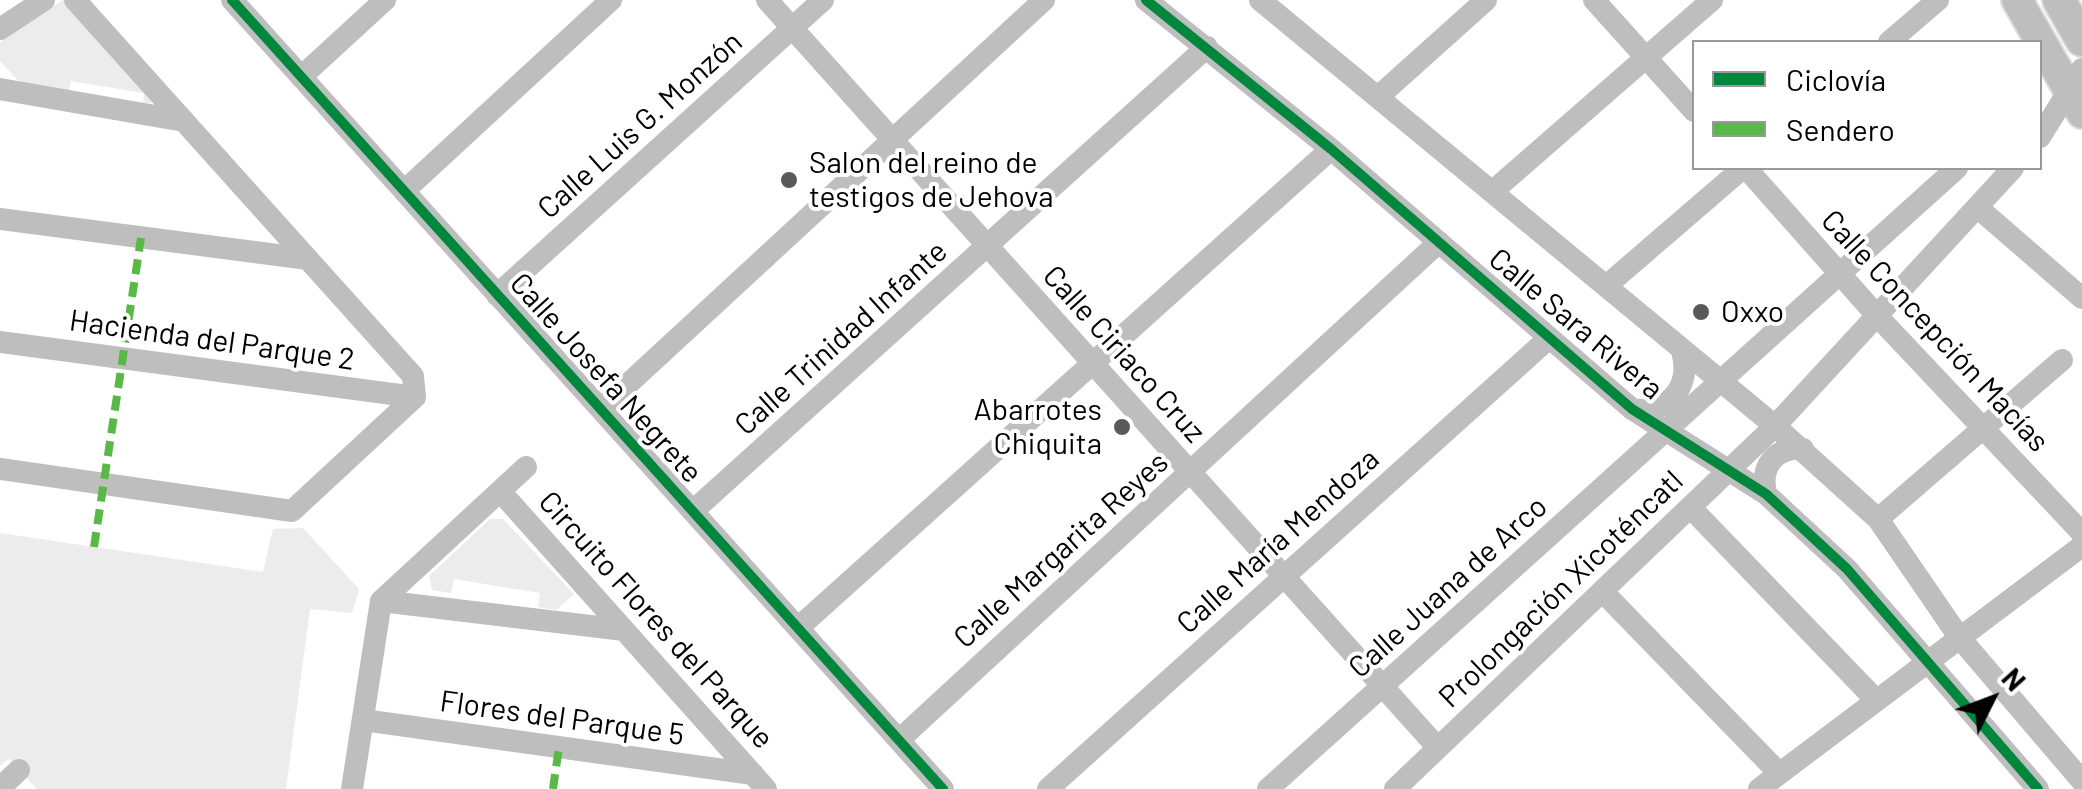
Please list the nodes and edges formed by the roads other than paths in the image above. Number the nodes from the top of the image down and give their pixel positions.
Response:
1 (44, 0) edge
2 (75, 0) edge
3 (232, 0) edge
4 (385, 0) edge
5 (610, 0) edge
6 (767, 0) edge
7 (822, 0) edge
8 (1044, 0) edge
9 (1146, 0) edge
10 (1260, 0) edge
11 (1486, 0) edge
12 (1594, 0) edge
13 (1712, 0) edge
14 (1938, 0) edge
15 (2018, 0) edge
16 (2059, 0) edge
17 (792, 27) junction
18 (0, 28) edge
19 (1891, 40) edge
20 (2039, 40) edge
21 (2082, 40) edge
22 (2042, 45) edge
23 (1208, 48) junction
24 (1646, 58) junction
25 (301, 77) junction
26 (0, 89) edge
27 (2068, 94) edge
28 (1378, 96) junction
29 (1692, 109) edge
30 (184, 121) junction
31 (2042, 133) edge
32 (892, 140) junction
33 (1331, 149) junction
34 (1742, 170) edge
35 (1746, 170) edge
36 (1955, 170) edge
37 (2010, 170) edge
38 (404, 190) junction
39 (1493, 190) junction
40 (1977, 207) junction
41 (0, 219) edge
42 (1440, 242) junction
43 (987, 247) junction
44 (308, 259) junction
45 (1842, 276) junction
46 (1606, 286) junction
47 (498, 295) junction
48 (2082, 298) edge
49 (1879, 318) junction
50 (1548, 338) junction
51 (0, 342) edge
52 (1682, 350) junction
53 (2062, 360) dead end
54 (1093, 364) junction
55 (1714, 389) junction
56 (416, 397) junction
57 (1632, 409) junction
58 (601, 410) junction
59 (1775, 426) junction
60 (1980, 427) junction
61 (1668, 430) junction
62 (1803, 449) junction
63 (1711, 459) junction
64 (526, 466) dead end
65 (0, 469) edge
66 (1190, 473) junction
67 (500, 491) junction
68 (1766, 494) junction
69 (1691, 508) junction
70 (693, 511) junction
71 (1878, 519) junction
72 (2082, 533) edge
73 (2082, 546) edge
74 (1284, 576) junction
75 (1602, 592) junction
76 (381, 601) junction
77 (798, 628) junction
78 (624, 630) junction
79 (1960, 638) junction
80 (1929, 660) junction
81 (1382, 686) junction
82 (1876, 700) junction
83 (363, 720) junction
84 (899, 740) junction
85 (1438, 748) junction
86 (20, 770) dead end
87 (1778, 772) junction
88 (2082, 781) edge
89 (759, 782) edge
90 (0, 788) edge
91 (352, 789) edge
92 (943, 789) edge
93 (1048, 789) edge
94 (1268, 789) edge
95 (1395, 789) edge
96 (1759, 789) edge
97 (2038, 789) edge

1 - 18 street
2 - 30 street
3 - 25 street, Calle Josefa Negrete
4 - 25 street
5 - 38 street
6 - 17 street, Calle Ciriaco Cruz
7 - 17 street, Calle Luis G. Monzón
8 - 32 street
9 - 23 street, Calle Sara Rivera
10 - 28 street, Calle Sara Rivera
11 - 28 street
12 - 24 street
13 - 24 street
14 - 19 street
15 - 20 main road
16 - 21 highway
17 - 32 street, Calle Ciriaco Cruz
17 - 47 street, Calle Luis G. Monzón
22 - 27 main road
23 - 33 street, Calle Sara Rivera
23 - 43 street, Calle Trinidad Infante
24 - 29 street
24 - 39 street
25 - 38 street, Calle Josefa Negrete
26 - 30 street
27 - 31 street
28 - 39 street, Calle Sara Rivera
30 - 44 street
32 - 43 street, Calle Ciriaco Cruz
32 - 58 street
33 - 42 street, Calle Sara Rivera
33 - 54 street
34 - 46 street
35 - 45 street, Calle Concepción Macías
36 - 45 street, Prolongación Xicoténcatl
37 - 40 street
38 - 47 street, Calle Josefa Negrete
39 - 46 street, Calle Sara Rivera
40 - 48 street
40 - 49 street
41 - 44 street
42 - 50 street, Calle Sara Rivera
42 - 66 street, Calle Margarita Reyes
43 - 54 street, Calle Ciriaco Cruz
43 - 70 street, Calle Trinidad Infante
44 - 56 street
45 - 49 street, Calle Concepción Macías
45 - 55 street, Prolongación Xicoténcatl
46 - 52 street, Calle Sara Rivera
47 - 58 street, Calle Josefa Negrete
49 - 59 street
49 - 60 street, Calle Concepción Macías
50 - 57 street, Calle Sara Rivera
50 - 74 street, Calle María Mendoza
51 - 56 street, Hacienda del Parque 2
52 - 55 street, Calle Sara Rivera
52 - 57 street
53 - 60 street
54 - 66 street, Calle Ciriaco Cruz
54 - 77 street
55 - 59 street, Calle Sara Rivera
55 - 61 street, Prolongación Xicoténcatl
55 - 63 street
56 - 65 street
57 - 61 street, Calle Sara Rivera
58 - 70 street, Calle Josefa Negrete
59 - 62 street, Calle Sara Rivera
59 - 63 street
60 - 71 street
60 - 72 street, Calle Concepción Macías
61 - 63 street, Calle Sara Rivera
61 - 81 street, Calle Juana de Arco
62 - 68 street
62 - 71 street, Calle Sara Rivera
63 - 68 street, Calle Sara Rivera
63 - 69 street, Prolongación Xicoténcatl
63 - 69 street
64 - 67 street, Circuito Flores del Parque
66 - 74 street, Calle Ciriaco Cruz
66 - 84 street, Calle Margarita Reyes
67 - 76 street, Circuito Flores del Parque
67 - 78 street, Circuito Flores del Parque
68 - 80 street, Calle Sara Rivera
69 - 75 street, Prolongación Xicoténcatl
69 - 82 street
70 - 77 street, Calle Josefa Negrete
71 - 79 street, Calle Sara Rivera
73 - 79 street
74 - 81 street, Calle Ciriaco Cruz
74 - 93 street, Calle María Mendoza
75 - 85 street, Prolongación Xicoténcatl
75 - 87 street
76 - 78 street
76 - 83 street
77 - 84 street, Calle Josefa Negrete
78 - 89 street, Circuito Flores del Parque
79 - 80 street
79 - 88 street, Calle Sara Rivera
80 - 82 street
80 - 97 street, Calle Sara Rivera
81 - 85 street, Calle Ciriaco Cruz
81 - 94 street, Calle Juana de Arco
82 - 87 street
83 - 89 street, Flores del Parque 5
83 - 91 street
84 - 92 street, Calle Josefa Negrete
85 - 95 street, Prolongación Xicoténcatl
86 - 90 street
87 - 96 street

